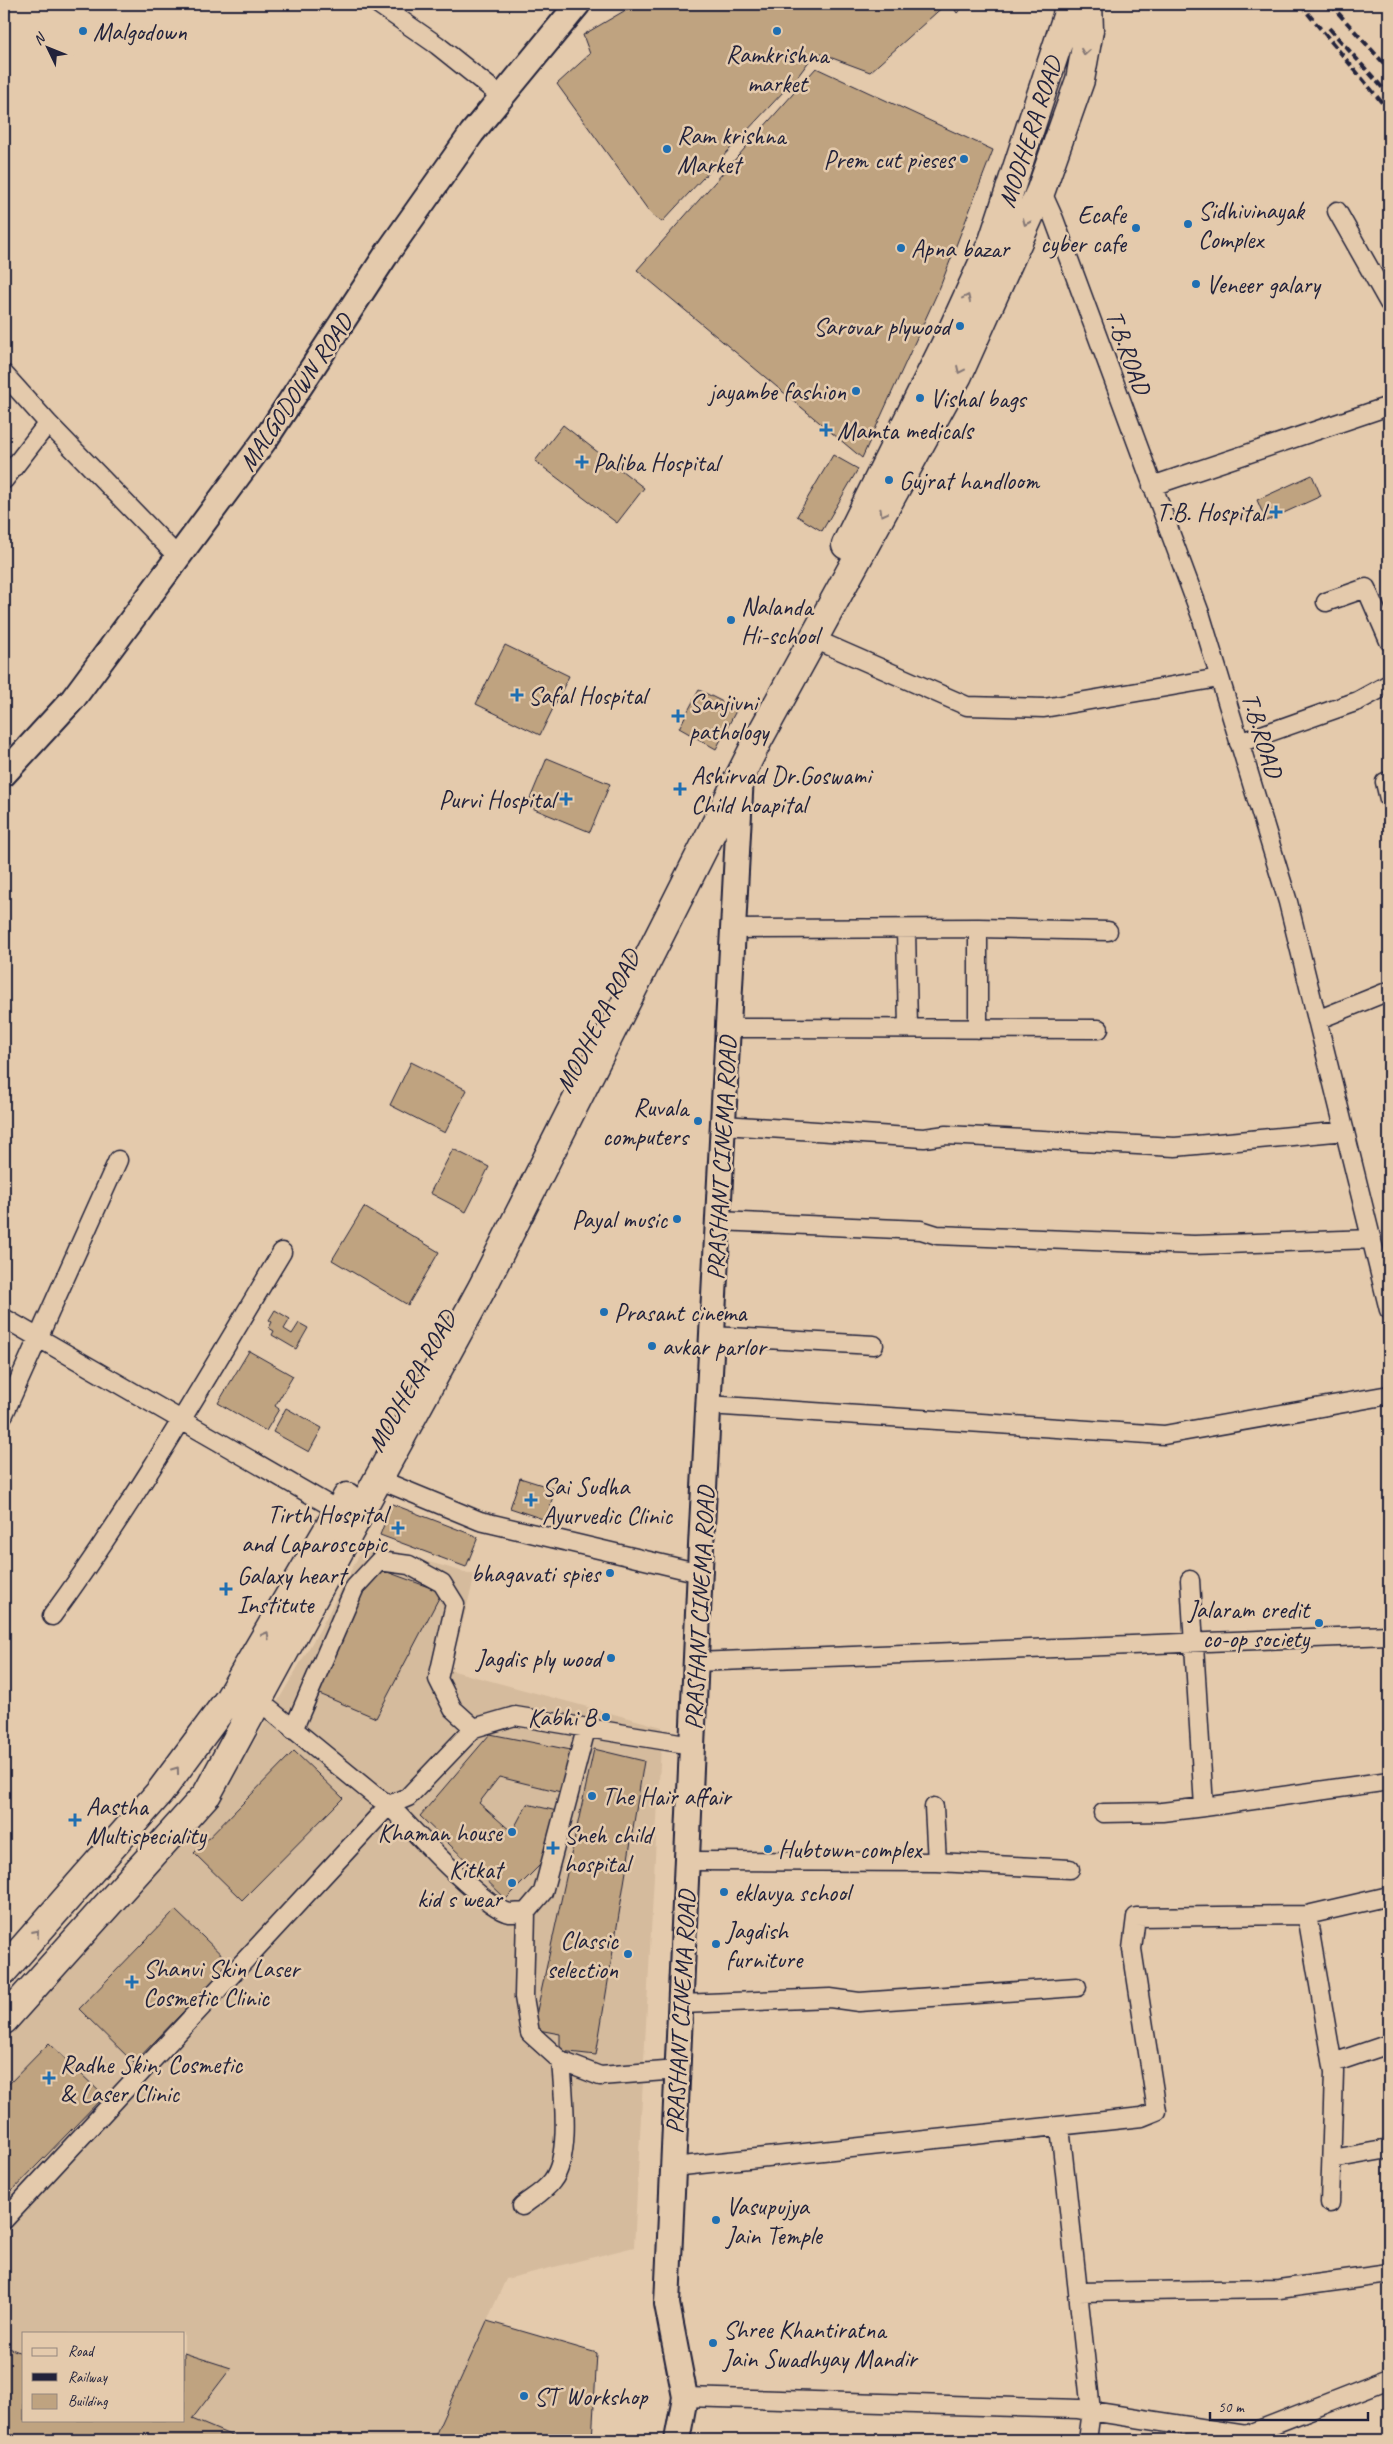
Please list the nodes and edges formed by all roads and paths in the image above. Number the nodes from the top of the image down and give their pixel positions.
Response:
1 (378, 4) edge
2 (578, 4) edge
3 (1068, 4) edge
4 (1088, 4) edge
5 (502, 97) junction
6 (1041, 190) junction
7 (1337, 211) dead end
8 (1389, 303) edge
9 (4, 374) edge
10 (1389, 406) edge
11 (48, 423) junction
12 (4, 480) edge
13 (1152, 486) junction
14 (178, 557) junction
15 (1326, 602) dead end
16 (814, 639) junction
17 (1389, 641) edge
18 (1219, 678) junction
19 (1389, 684) edge
20 (1239, 743) junction
21 (4, 774) edge
22 (741, 774) junction
23 (978, 928) junction
24 (733, 929) junction
25 (906, 929) junction
26 (1108, 931) dead end
27 (1389, 991) edge
28 (1317, 1020) junction
29 (728, 1028) junction
30 (908, 1028) junction
31 (978, 1029) junction
32 (1098, 1029) dead end
33 (723, 1125) junction
34 (1345, 1131) junction
35 (118, 1160) dead end
36 (718, 1221) junction
37 (1372, 1240) junction
38 (282, 1252) dead end
39 (1383, 1255) edge
40 (1389, 1310) edge
41 (4, 1318) edge
42 (712, 1336) junction
43 (38, 1338) junction
44 (874, 1345) dead end
45 (1389, 1395) edge
46 (708, 1405) junction
47 (4, 1414) edge
48 (182, 1420) junction
49 (378, 1479) junction
50 (347, 1516) junction
51 (700, 1573) junction
52 (1190, 1580) dead end
53 (52, 1616) dead end
54 (1389, 1635) edge
55 (1194, 1642) junction
56 (696, 1662) junction
57 (258, 1700) junction
58 (474, 1728) junction
59 (586, 1728) junction
60 (294, 1730) junction
61 (692, 1745) junction
62 (1389, 1781) edge
63 (389, 1805) junction
64 (934, 1807) dead end
65 (1204, 1807) junction
66 (1103, 1813) dead end
67 (687, 1861) junction
68 (936, 1862) junction
69 (1070, 1869) dead end
70 (1389, 1896) edge
71 (526, 1912) junction
72 (1307, 1915) junction
73 (4, 1970) edge
74 (1077, 1987) dead end
75 (681, 2004) junction
76 (4, 2020) edge
77 (1389, 2044) edge
78 (560, 2061) junction
79 (1333, 2063) junction
80 (678, 2070) junction
81 (1060, 2127) junction
82 (1389, 2150) edge
83 (1332, 2159) junction
84 (673, 2167) junction
85 (1330, 2204) dead end
86 (522, 2206) dead end
87 (4, 2220) edge
88 (1389, 2274) edge
89 (1078, 2292) junction
90 (1389, 2379) edge
91 (685, 2397) junction
92 (1091, 2411) junction
93 (678, 2440) edge
94 (1087, 2440) edge

1 - 5 street
2 - 5 street, MALGODOWN ROAD
50 -> 3 main road, MODHERA ROAD
4 -> 6 main road
5 - 14 street, MALGODOWN ROAD
6 - 13 street, T.B.ROAD
6 -> 16 main road
7 - 8 street
9 - 11 street
10 - 13 street
11 - 12 street
11 - 14 street
13 - 18 street, T.B.ROAD
14 - 21 street, MALGODOWN ROAD
15 - 17 street
16 - 18 street
16 - 22 main road
18 - 20 street, T.B.ROAD
19 - 20 street
20 - 28 street, T.B.ROAD
22 - 24 street, PRASHANT CINEMA ROAD
22 - 49 main road
23 - 25 street
23 - 26 street
23 - 31 street
24 - 25 street
24 - 29 street, PRASHANT CINEMA ROAD
25 - 30 street
27 - 28 street
28 - 34 street, T.B.ROAD
29 - 30 street
29 - 33 street, PRASHANT CINEMA ROAD
30 - 31 street
31 - 32 street
33 - 34 street
33 - 36 street, PRASHANT CINEMA ROAD
34 - 37 street, T.B.ROAD
35 - 43 street
36 - 37 street
36 - 42 street, PRASHANT CINEMA ROAD
37 - 39 street, T.B.ROAD
38 - 48 street
39 - 40 street, T.B.ROAD
41 - 43 street
42 - 44 street
42 - 46 street, PRASHANT CINEMA ROAD
43 - 47 street
43 - 48 street
45 - 46 street
46 - 51 street, PRASHANT CINEMA ROAD
48 - 50 street
48 - 53 street
49 - 50 main road
49 - 51 street
50 - 57 main road
73 -> 50 main road, MODHERA ROAD
51 - 56 street, PRASHANT CINEMA ROAD
52 - 55 street
54 - 55 street
55 - 56 street
55 - 65 street
56 - 61 street, PRASHANT CINEMA ROAD
57 - 60 street
57 - 76 main road
58 - 59 street
58 - 60 street
58 - 63 street
59 - 61 street
59 - 71 street
60 - 63 street
61 - 67 street, PRASHANT CINEMA ROAD
62 - 65 street
63 - 71 street
63 - 87 street
64 - 68 street
65 - 66 street
67 - 68 street
67 - 75 street, PRASHANT CINEMA ROAD
68 - 69 street
70 - 72 street
71 - 78 street
72 - 79 street
72 - 81 street
74 - 75 street
75 - 80 street, PRASHANT CINEMA ROAD
77 - 79 street
78 - 80 street
78 - 86 street
79 - 83 street
80 - 84 street, PRASHANT CINEMA ROAD
81 - 84 street
81 - 89 street
82 - 83 street
83 - 85 street
84 - 91 street, PRASHANT CINEMA ROAD
88 - 89 street
89 - 92 street
90 - 92 street
91 - 92 street
91 - 93 street, PRASHANT CINEMA ROAD
92 - 94 street

